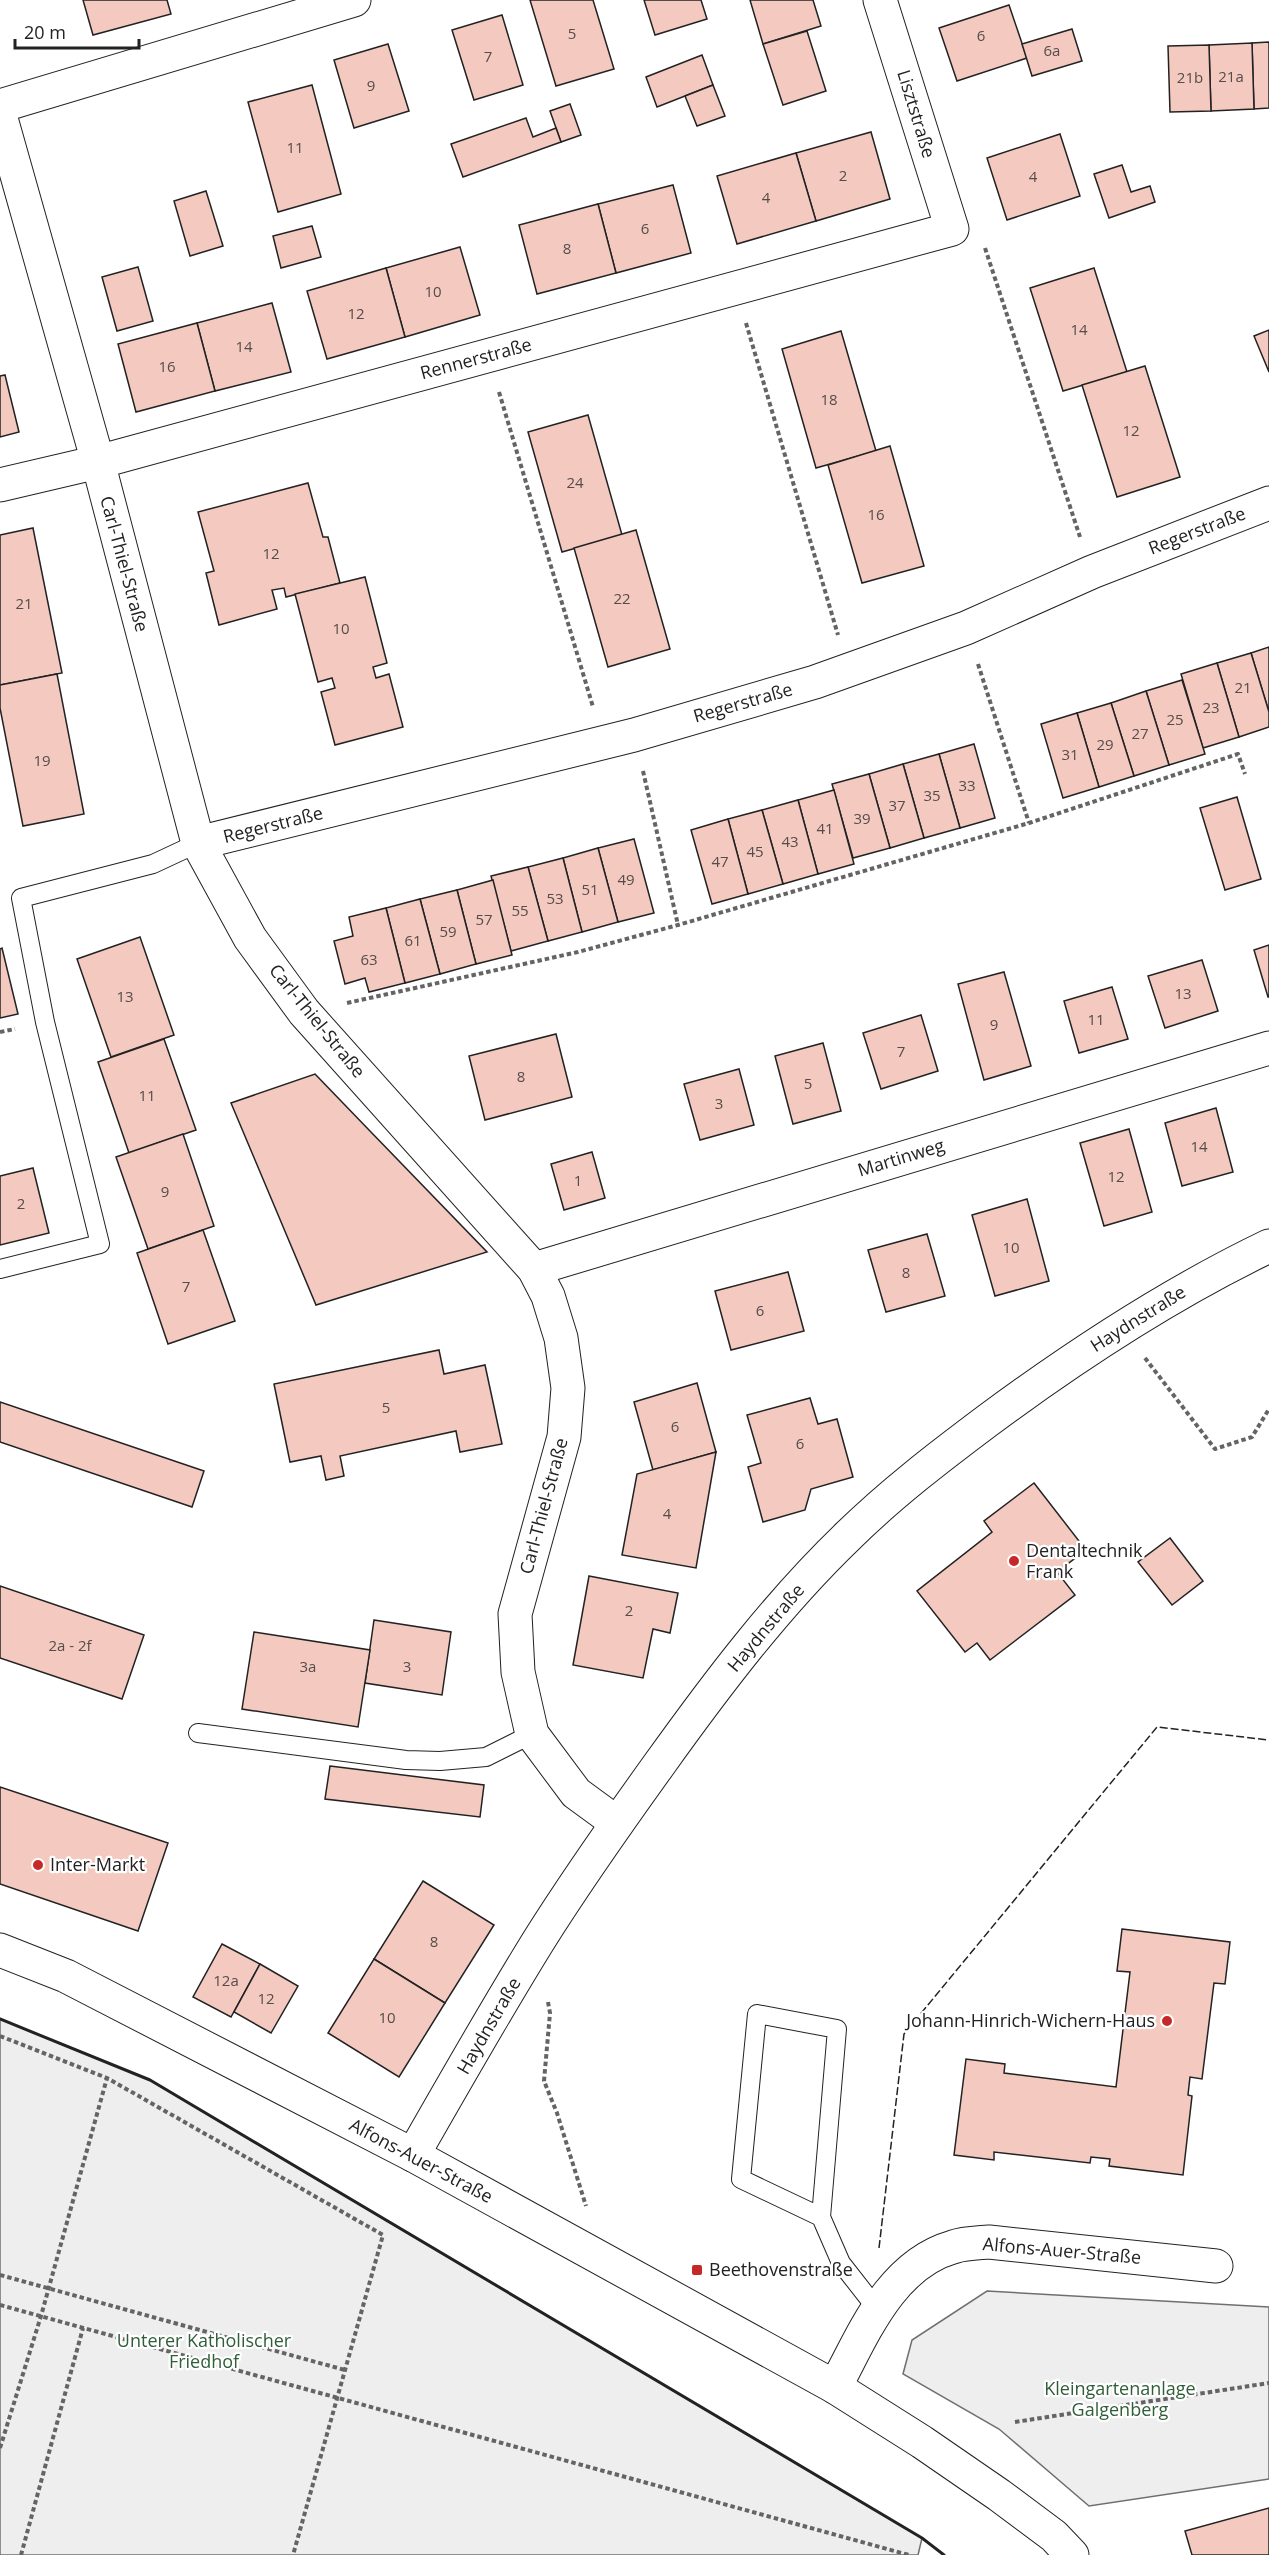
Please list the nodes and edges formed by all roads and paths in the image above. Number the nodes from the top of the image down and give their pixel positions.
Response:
1 (354, 0) edge
2 (880, 0) edge
3 (0, 106) edge
4 (0, 115) edge
5 (952, 229) junction
6 (736, 288) junction
7 (488, 355) junction
8 (98, 462) junction
9 (0, 485) edge
10 (1269, 503) edge
11 (1092, 572) junction
12 (966, 628) junction
13 (848, 670) junction
14 (619, 738) junction
15 (1245, 774) dead end
16 (1029, 823) junction
17 (198, 843) junction
18 (678, 925) junction
19 (304, 1012) junction
20 (1269, 1048) edge
21 (1269, 1246) edge
22 (0, 1269) edge
23 (534, 1269) junction
24 (1120, 1327) junction
25 (1269, 1409) edge
26 (198, 1733) dead end
27 (532, 1734) junction
28 (617, 1823) junction
29 (540, 1939) junction
30 (0, 1950) edge
31 (0, 2036) edge
32 (107, 2078) junction
33 (413, 2155) junction
34 (821, 2217) junction
35 (596, 2257) junction
36 (1216, 2266) dead end
37 (0, 2275) edge
38 (49, 2288) junction
39 (0, 2305) edge
40 (877, 2309) junction
41 (41, 2316) junction
42 (83, 2328) junction
43 (345, 2370) junction
44 (1269, 2382) edge
45 (836, 2387) junction
46 (335, 2397) junction
47 (1015, 2422) dead end
48 (0, 2448) edge
49 (21, 2555) edge
50 (292, 2555) edge
51 (909, 2555) edge
52 (1072, 2555) edge

1 - 3 street
2 - 5 street, Lisztstraße
4 - 8 street, Carl-Thiel-Straße
5 - 6 street, Rennerstraße
5 - 11 path
6 - 7 street, Rennerstraße
6 - 13 path
7 - 8 street, Rennerstraße
7 - 14 path
8 - 9 street, Rennerstraße
8 - 17 street, Carl-Thiel-Straße
10 - 11 street, Regerstraße
11 - 12 street, Regerstraße
12 - 13 street, Regerstraße
12 - 16 path
13 - 14 street, Regerstraße
14 - 17 street, Regerstraße
14 - 18 path
15 - 16 path
16 - 18 path
17 - 19 street, Carl-Thiel-Straße
17 - 22 lane
18 - 19 path
19 - 23 street, Carl-Thiel-Straße
20 - 23 street, Martinweg
21 - 24 street, Haydnstraße
23 - 27 street, Carl-Thiel-Straße
24 - 25 path
24 - 28 street, Haydnstraße
26 - 27 lane
27 - 28 street, Carl-Thiel-Straße
28 - 29 street, Haydnstraße
29 - 33 street, Haydnstraße
29 - 35 path
30 - 33 street, Alfons-Auer-Straße
31 - 32 path
32 - 38 path
32 - 43 path
33 - 35 street, Alfons-Auer-Straße
34 - 34 lane
34 - 40 lane
35 - 45 street, Alfons-Auer-Straße
36 - 40 street, Alfons-Auer-Straße
37 - 38 path
38 - 41 path
38 - 43 path
39 - 41 path
40 - 45 street, Alfons-Auer-Straße
41 - 42 path
41 - 48 path
42 - 46 path
42 - 49 path
43 - 46 path
44 - 47 path
45 - 52 street, Alfons-Auer-Straße
46 - 50 path
46 - 51 path

